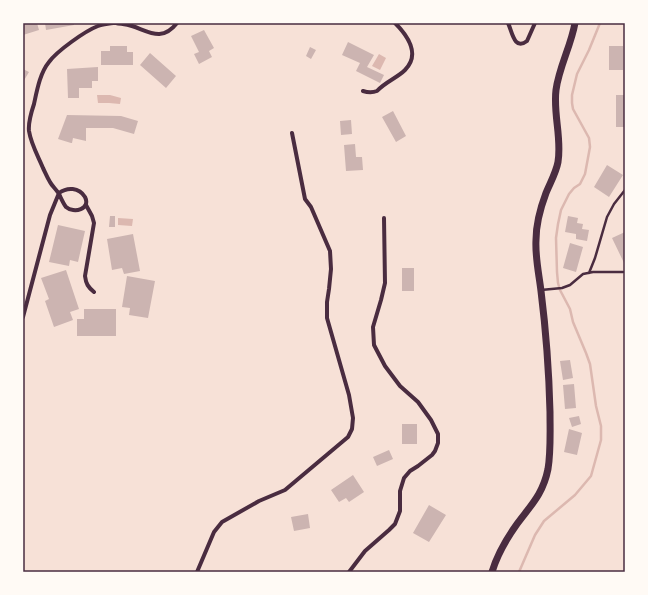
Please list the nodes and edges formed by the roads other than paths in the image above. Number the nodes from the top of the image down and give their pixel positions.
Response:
1 (113, 23) edge
2 (116, 23) edge
3 (177, 23) edge
4 (395, 23) edge
5 (508, 23) edge
6 (535, 23) edge
7 (575, 23) edge
8 (363, 91) dead end
9 (292, 133) dead end
10 (625, 190) edge
11 (59, 193) junction
12 (86, 205) junction
13 (384, 218) dead end
14 (623, 272) dead end
15 (589, 273) junction
16 (544, 290) junction
17 (94, 292) dead end
18 (23, 316) edge
19 (197, 572) edge
20 (349, 572) edge
21 (492, 572) edge

1 - 11 street
2 - 3 street
4 - 8 street
5 - 6 street
7 - 16 main road
9 - 19 street
10 - 15 lane
11 - 12 street
11 - 12 street
11 - 18 street
12 - 17 street
13 - 20 street
14 - 15 lane
15 - 16 lane
16 - 21 main road

